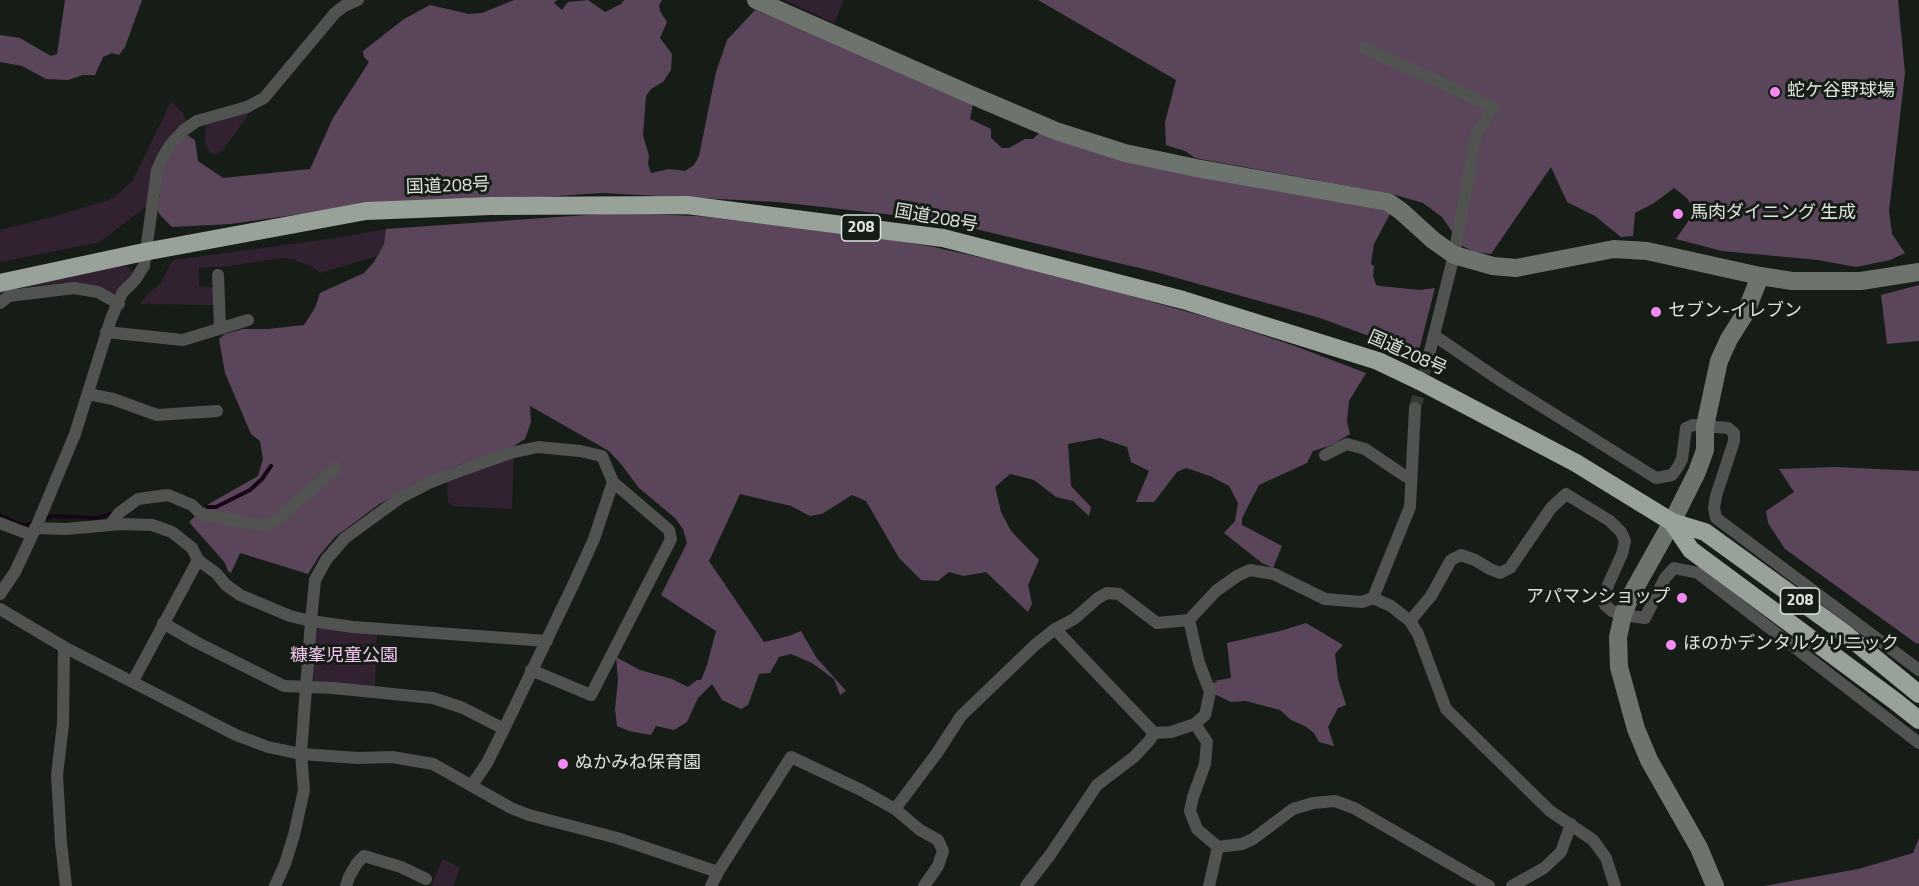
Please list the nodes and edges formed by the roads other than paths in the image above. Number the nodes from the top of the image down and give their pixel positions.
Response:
1 (358, 0) edge
2 (756, 0) edge
3 (1365, 48) dead end
4 (144, 252) junction
5 (1454, 255) junction
6 (1919, 272) edge
7 (218, 275) dead end
8 (1760, 276) junction
9 (0, 283) edge
10 (0, 303) edge
11 (119, 304) junction
12 (248, 320) dead end
13 (220, 328) junction
14 (106, 332) junction
15 (1435, 336) junction
16 (1429, 355) tunnel mouth
17 (88, 394) junction
18 (1415, 408) tunnel mouth
19 (217, 411) dead end
20 (1705, 426) junction
21 (1325, 455) dead end
22 (336, 468) dead end
23 (1411, 478) junction
24 (613, 482) junction
25 (1672, 522) junction
26 (0, 523) edge
27 (111, 525) junction
28 (35, 529) junction
29 (198, 560) junction
30 (0, 594) edge
31 (1373, 598) junction
32 (0, 609) edge
33 (1623, 615) junction
34 (1189, 620) junction
35 (311, 621) junction
36 (1410, 621) junction
37 (163, 623) junction
38 (1055, 629) junction
39 (547, 641) junction
40 (64, 647) junction
41 (1919, 669) edge
42 (531, 670) junction
43 (133, 681) junction
44 (307, 687) junction
45 (1919, 694) edge
46 (1919, 720) edge
47 (1195, 724) junction
48 (504, 729) junction
49 (1154, 733) junction
50 (1919, 743) edge
51 (301, 754) junction
52 (472, 785) junction
53 (895, 809) junction
54 (1571, 824) junction
55 (1218, 847) junction
56 (718, 872) junction
57 (426, 879) dead end
58 (66, 886) edge
59 (275, 886) edge
60 (346, 886) edge
61 (711, 886) edge
62 (924, 886) edge
63 (1026, 886) edge
64 (1209, 886) edge
65 (1490, 886) edge
66 (1512, 886) edge
67 (1615, 886) edge
68 (1715, 886) edge

1 - 4 street
2 - 5 street
3 - 5 street
4 - 9 highway, 国道208号 / 208
4 - 11 street
4 - 25 highway, 国道208号 / 208
5 - 8 street
5 - 15 street
6 - 8 street
7 - 13 street
8 - 20 street
10 - 11 street
11 - 14 street
12 - 13 street
13 - 14 street
14 - 17 street
15 - 16 street
15 - 20 street
17 - 19 street
17 - 28 street
18 - 23 street
20 - 25 street
20 - 41 street
21 - 23 street
22 - 27 street
23 - 31 street
24 - 35 street
24 - 39 street
24 - 42 street
25 - 33 street
25 - 45 highway, 国道208号 / 208
25 - 46 highway, 国道208号 / 208
26 - 28 street
27 - 28 street
27 - 29 street
28 - 30 street
29 - 35 street
29 - 37 street
31 - 34 street
31 - 36 street
32 - 40 street
33 - 36 street
33 - 50 street
33 - 68 street
34 - 38 street
34 - 47 street
35 - 39 street
35 - 44 street
36 - 54 street
37 - 43 street
37 - 44 street
38 - 49 street
38 - 53 street
39 - 42 street
40 - 43 street
40 - 58 street
42 - 48 street
43 - 51 street
44 - 48 street
44 - 51 street
47 - 49 street
47 - 55 street
48 - 52 street
49 - 63 street
51 - 52 street
51 - 59 street
52 - 56 street
53 - 56 street
53 - 62 street
54 - 66 street
54 - 67 street
55 - 64 street
55 - 65 street
56 - 61 street
57 - 60 street

